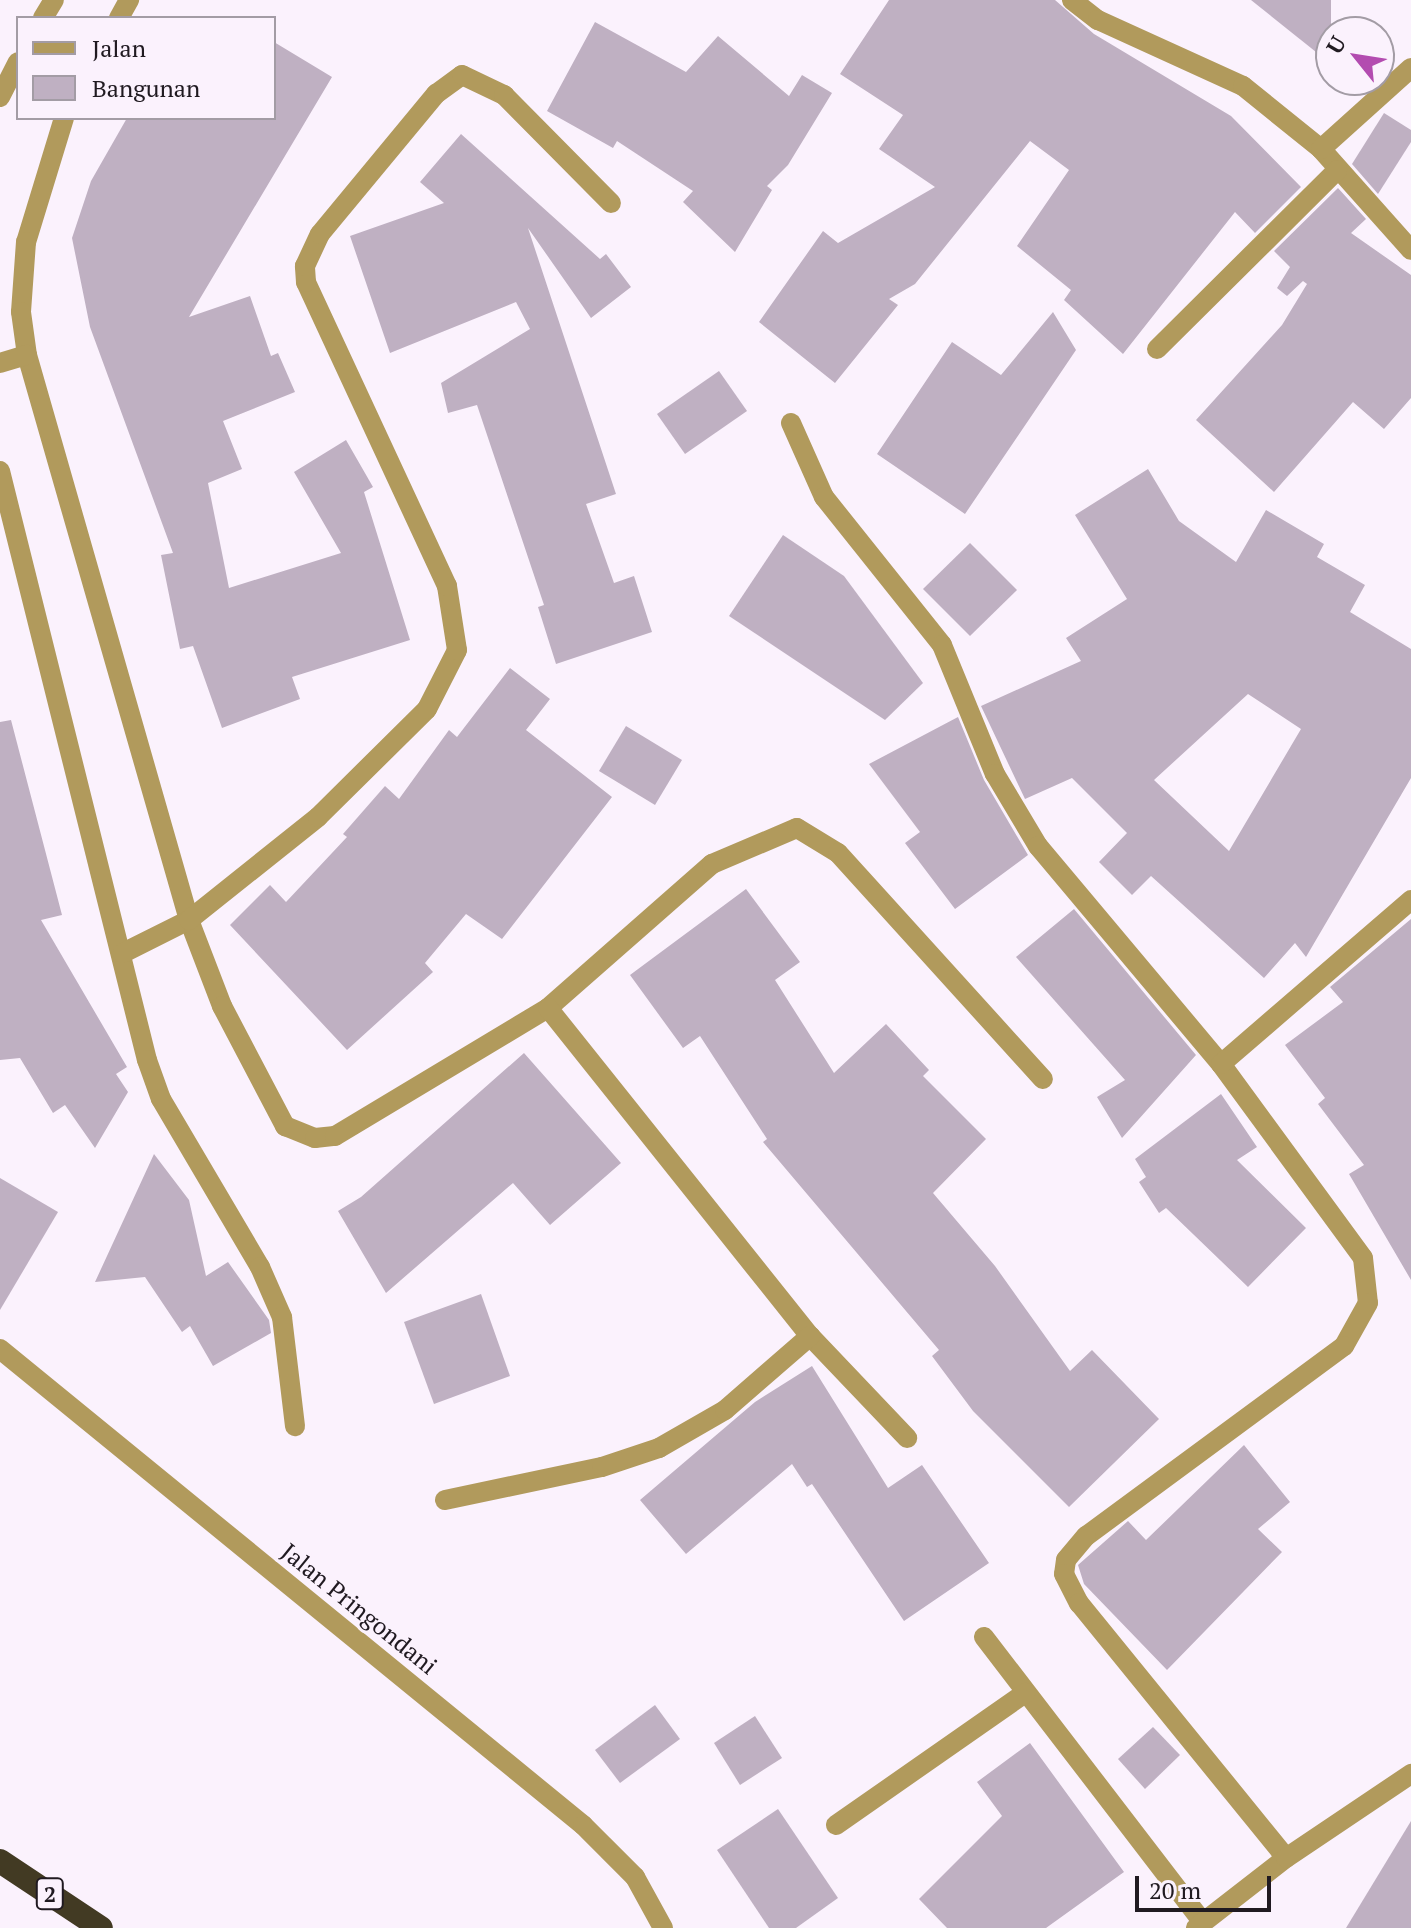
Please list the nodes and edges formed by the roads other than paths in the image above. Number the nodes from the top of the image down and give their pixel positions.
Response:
1 (1072, 0) edge
2 (16, 66) edge
3 (1411, 68) edge
4 (0, 97) edge
5 (63, 120) edge
6 (1321, 149) junction
7 (1337, 170) junction
8 (611, 203) dead end
9 (1411, 250) edge
10 (1157, 349) dead end
11 (27, 355) junction
12 (0, 363) edge
13 (791, 423) dead end
14 (0, 471) edge
15 (1411, 900) edge
16 (189, 920) junction
17 (123, 953) junction
18 (548, 1008) junction
19 (1221, 1064) junction
20 (1043, 1079) dead end
21 (810, 1336) junction
22 (0, 1349) edge
23 (295, 1426) dead end
24 (907, 1438) dead end
25 (445, 1500) dead end
26 (984, 1637) dead end
27 (1025, 1693) junction
28 (1411, 1774) edge
29 (836, 1825) dead end
30 (1286, 1858) junction
31 (0, 1861) edge
32 (1200, 1925) edge
33 (101, 1928) edge
34 (663, 1928) edge

1 - 6 street
2 - 4 street
3 - 6 street
5 - 11 street
6 - 7 street
7 - 9 street
7 - 10 street
8 - 16 street
11 - 12 street
11 - 16 street
13 - 19 street
14 - 17 street
15 - 19 street
16 - 17 street
16 - 18 street
17 - 23 street
18 - 20 street
18 - 21 street
19 - 30 street
21 - 24 street
21 - 25 street
22 - 34 street, Jalan Pringondani
26 - 27 street
27 - 29 street
27 - 32 street
28 - 30 street
30 - 32 street
31 - 33 highway, 2

